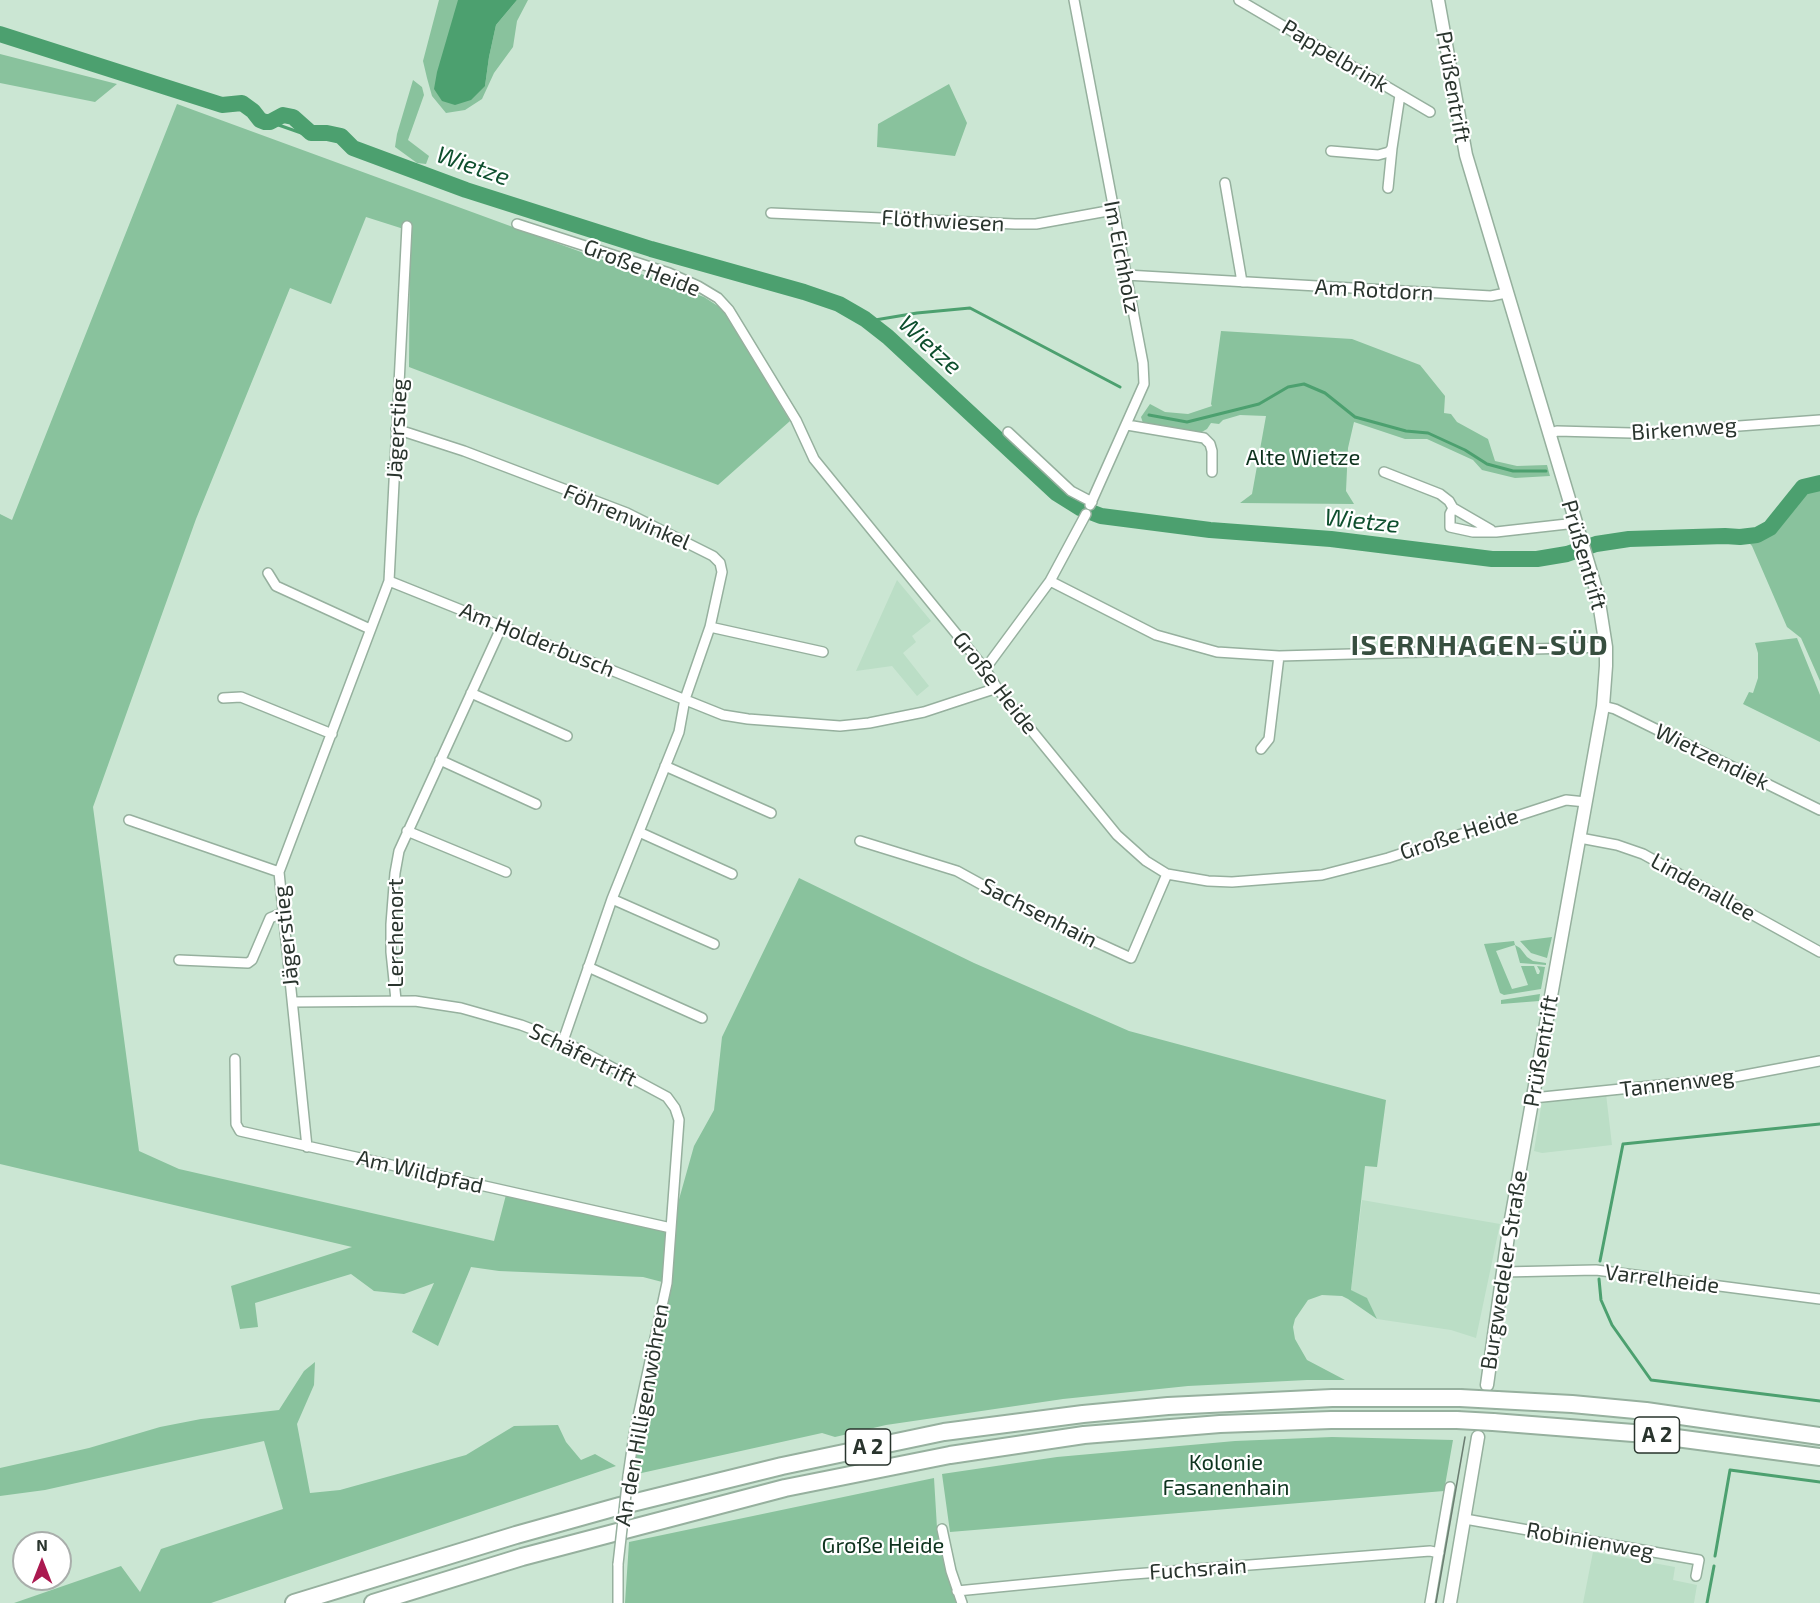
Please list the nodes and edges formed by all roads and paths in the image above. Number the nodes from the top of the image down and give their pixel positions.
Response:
1 (1074, 0) edge
2 (1239, 0) edge
3 (1438, 0) edge
4 (1400, 95) junction
5 (1430, 112) dead end
6 (1392, 148) junction
7 (1331, 151) dead end
8 (1225, 183) dead end
9 (1388, 188) dead end
10 (1113, 210) junction
11 (771, 213) dead end
12 (517, 224) dead end
13 (407, 226) dead end
14 (1126, 275) junction
15 (1242, 282) junction
16 (1506, 293) junction
17 (1820, 420) edge
18 (1126, 425) junction
19 (396, 429) junction
20 (1008, 432) dead end
21 (1548, 434) junction
22 (1212, 472) dead end
23 (1384, 472) dead end
24 (1089, 507) junction
25 (1453, 508) junction
26 (1576, 523) junction
27 (1496, 532) junction
28 (268, 573) dead end
29 (389, 581) junction
30 (1050, 581) junction
31 (502, 626) junction
32 (710, 627) junction
33 (370, 629) junction
34 (1606, 647) junction
35 (822, 652) dead end
36 (1279, 656) junction
37 (985, 669) junction
38 (997, 688) junction
39 (471, 693) junction
40 (223, 698) dead end
41 (686, 699) junction
42 (1603, 706) junction
43 (332, 734) junction
44 (567, 736) dead end
45 (1261, 749) dead end
46 (440, 760) junction
47 (665, 766) junction
48 (1586, 802) junction
49 (536, 804) dead end
50 (1820, 810) edge
51 (771, 813) dead end
52 (129, 820) dead end
53 (407, 831) junction
54 (639, 832) junction
55 (1580, 838) junction
56 (860, 841) dead end
57 (279, 872) junction
58 (506, 872) dead end
59 (732, 874) dead end
60 (1167, 874) junction
61 (612, 899) junction
62 (282, 913) junction
63 (714, 944) dead end
64 (1820, 952) edge
65 (179, 960) dead end
66 (588, 968) junction
67 (396, 1000) junction
68 (293, 1002) junction
69 (702, 1018) dead end
70 (563, 1041) junction
71 (235, 1059) dead end
72 (1820, 1061) edge
73 (1533, 1098) junction
74 (307, 1147) junction
75 (1522, 1156) joint
76 (671, 1228) junction
77 (1503, 1272) junction
78 (1820, 1299) edge
79 (1487, 1385) dead end
80 (1820, 1436) edge
81 (1478, 1437) dead end
82 (1820, 1457) edge
83 (1450, 1487) dead end
84 (1465, 1519) junction
85 (942, 1529) dead end
86 (1439, 1553) junction
87 (1696, 1576) dead end
88 (957, 1591) junction
89 (294, 1603) edge
90 (373, 1603) edge
91 (618, 1603) edge
92 (962, 1603) edge
93 (1430, 1603) edge
94 (1450, 1603) edge

1 - 10 street, Im Eichholz
2 - 4 street, Pappelbrink
3 - 16 main road, Prüßentrift
4 - 5 street, Pappelbrink
4 - 6 street, Pappelbrink
6 - 7 street
6 - 9 street, Pappelbrink
8 - 15 street
10 - 11 street, Flöthwiesen
10 - 14 street, Im Eichholz
12 - 37 street, Große Heide
13 - 19 street, Jägerstieg
14 - 15 street, Am Rotdorn
14 - 18 street, Im Eichholz
15 - 16 street, Am Rotdorn
16 - 21 main road, Prüßentrift
17 - 21 street, Birkenweg
18 - 22 street
18 - 24 street, Im Eichholz
19 - 29 street, Jägerstieg
19 - 32 street, Föhrenwinkel
20 - 24 street
21 - 26 main road, Prüßentrift
23 - 25 street
24 - 30 street, Im Eichholz
25 - 27 street
25 - 27 street
26 - 27 street
26 - 34 main road, Prüßentrift
28 - 33 street
29 - 31 street, Am Holderbusch
29 - 33 street, Jägerstieg
30 - 36 street
30 - 37 street, Im Eichholz
31 - 39 street, Lerchenort
31 - 41 street, Am Holderbusch
32 - 35 street
32 - 41 street, Föhrenwinkel
33 - 43 street, Jägerstieg
34 - 36 street
34 - 42 main road, Prüßentrift
36 - 45 street
37 - 38 street, Große Heide
38 - 41 street, Am Holderbusch
38 - 60 street, Große Heide
39 - 44 street
39 - 46 street, Lerchenort
40 - 43 street
41 - 47 street, Föhrenwinkel
42 - 48 main road, Prüßentrift
42 - 50 street, Wietzendiek
43 - 57 street, Jägerstieg
46 - 49 street
46 - 53 street, Lerchenort
47 - 51 street
47 - 54 street, Föhrenwinkel
48 - 55 main road, Prüßentrift
48 - 60 street, Große Heide
52 - 57 street
53 - 58 street
53 - 67 street, Lerchenort
54 - 59 street
54 - 61 street, Föhrenwinkel
55 - 64 street, Lindenallee
55 - 73 main road, Prüßentrift
56 - 60 street, Sachsenhain
57 - 62 street, Jägerstieg
61 - 63 street
61 - 66 street, Föhrenwinkel
62 - 65 street
62 - 68 street, Jägerstieg
66 - 69 street
66 - 70 street, Föhrenwinkel
67 - 68 street, Schäfertrift
67 - 70 street, Schäfertrift
68 - 74 street, Jägerstieg
70 - 76 street, Schäfertrift
71 - 74 street, Am Wildpfad
72 - 73 street, Tannenweg
73 - 75 main road, Prüßentrift
74 - 76 street, Am Wildpfad
75 - 77 main road, Burgwedeler Straße
76 - 91 street, An den Hilligenwöhren, bridge
77 - 78 street, Varrelheide
77 - 79 main road, Burgwedeler Straße
80 - 89 highway, A 2, bridge
81 - 84 main road
82 - 90 highway, A 2, bridge
83 - 86 street
84 - 87 street, Robinienweg
84 - 94 main road
85 - 88 street
86 - 88 street, Fuchsrain
86 - 93 street
88 - 92 street

